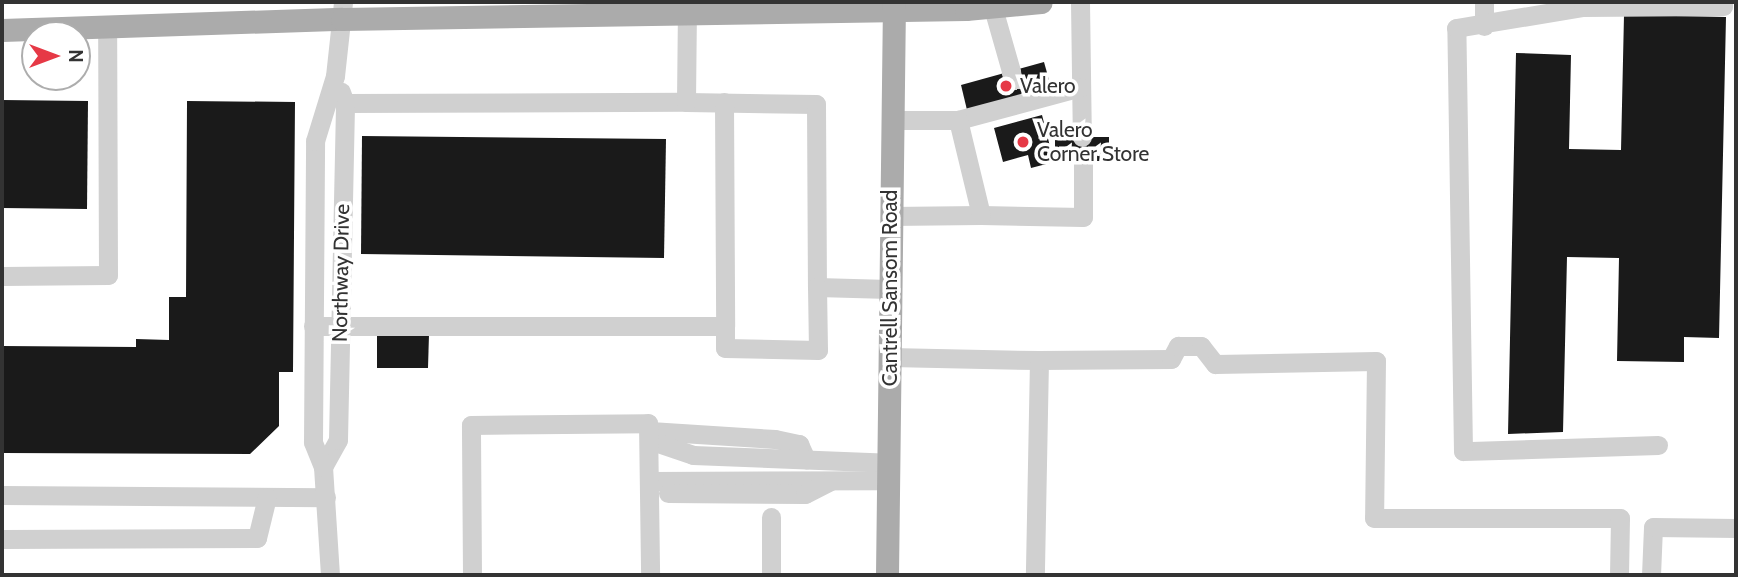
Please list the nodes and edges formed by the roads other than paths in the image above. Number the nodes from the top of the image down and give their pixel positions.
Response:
1 (1041, 2) edge
2 (1080, 2) edge
3 (1484, 2) edge
4 (1723, 2) edge
5 (1583, 4) edge
6 (894, 6) edge
7 (993, 8) junction
8 (342, 10) edge
9 (687, 12) junction
10 (1484, 26) junction
11 (2, 30) edge
12 (107, 30) junction
13 (1011, 71) tunnel mouth
14 (335, 76) junction
15 (1081, 87) junction
16 (686, 102) junction
17 (724, 102) junction
18 (345, 103) junction
19 (892, 120) junction
20 (958, 120) junction
21 (1082, 137) dead end
22 (1083, 161) dead end
23 (981, 215) junction
24 (890, 216) junction
25 (2, 276) edge
26 (817, 287) junction
27 (889, 289) junction
28 (340, 325) junction
29 (313, 326) junction
30 (724, 326) junction
31 (890, 357) junction
32 (1039, 360) junction
33 (649, 435) junction
34 (1658, 445) dead end
35 (323, 467) junction
36 (888, 472) junction
37 (649, 486) junction
38 (2, 495) edge
39 (267, 497) junction
40 (326, 497) junction
41 (771, 517) dead end
42 (1736, 528) edge
43 (2, 539) edge
44 (330, 575) edge
45 (472, 575) edge
46 (650, 575) edge
47 (771, 575) edge
48 (887, 575) edge
49 (1035, 575) edge
50 (1619, 575) edge
51 (1651, 575) edge

1 - 7 main road
2 - 15 street
3 - 10 street
4 - 5 street
5 - 10 street
6 - 7 main road
6 - 9 main road
6 - 19 main road, Cantrell Sansom Road
7 - 13 street
8 - 9 main road
8 - 12 main road
8 - 14 street, Northway Drive
9 - 16 street
10 - 34 street
11 - 12 main road
12 - 25 street
14 - 18 street, Northway Drive
14 - 29 street, Northway Drive
15 - 20 street
15 - 21 street
16 - 17 street
16 - 18 street
17 - 26 street
17 - 30 street
18 - 28 street, Northway Drive
19 - 20 street
19 - 24 main road, Cantrell Sansom Road
20 - 23 street
22 - 23 street
23 - 24 street
24 - 27 main road, Cantrell Sansom Road
26 - 27 street
26 - 30 street
27 - 31 main road, Cantrell Sansom Road
28 - 29 street
28 - 30 street
28 - 35 street, Northway Drive
29 - 35 street, Northway Drive
31 - 32 street
31 - 36 main road, Cantrell Sansom Road
32 - 49 street
32 - 50 street
33 - 36 street
33 - 37 street
33 - 45 street
35 - 40 street, Northway Drive
36 - 37 street
36 - 48 main road, Cantrell Sansom Road
37 - 46 street
38 - 39 street
39 - 40 street
39 - 43 street
40 - 44 street, Northway Drive
41 - 47 street
42 - 51 street

